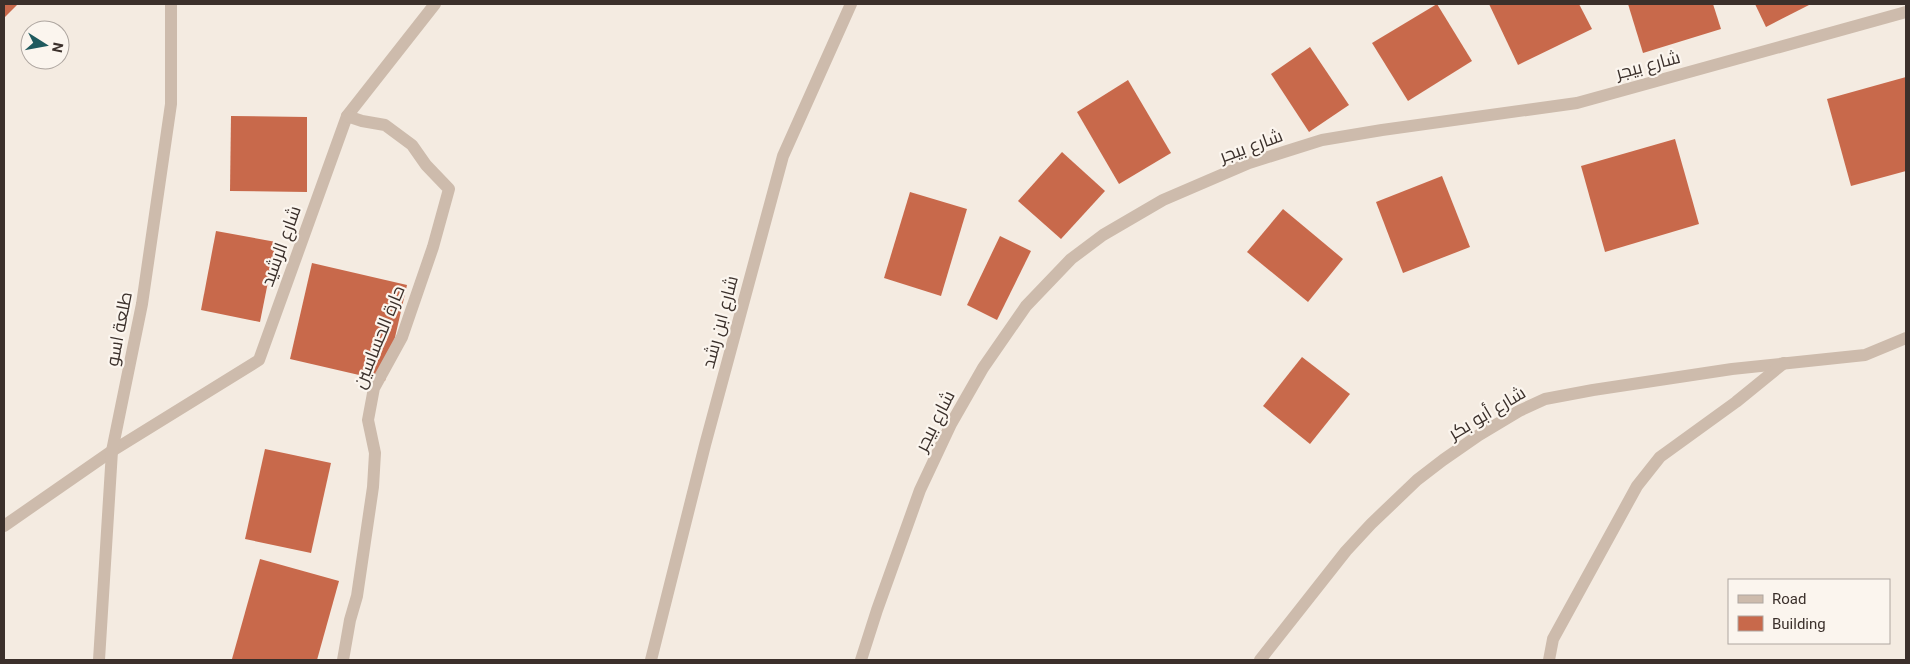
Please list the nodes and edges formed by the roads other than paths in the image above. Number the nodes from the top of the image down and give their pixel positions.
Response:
1 (171, 4) edge
2 (434, 4) edge
3 (852, 4) edge
4 (1906, 12) edge
5 (347, 116) junction
6 (1906, 338) edge
7 (1784, 363) junction
8 (112, 451) junction
9 (4, 526) edge
10 (99, 660) edge
11 (343, 660) edge
12 (650, 660) edge
13 (861, 660) edge
14 (1260, 660) edge
15 (1549, 660) edge

1 - 8 street, طلعة اسو
2 - 5 street, شارع الرشيد
3 - 12 street, شارع ابن رشد
4 - 13 street, شارع بيجر
5 - 8 street, شارع الرشيد
5 - 11 street, حارة الحساسين
6 - 7 street, شارع أبو بكر
7 - 14 street, شارع أبو بكر
7 - 15 street
8 - 9 street, شارع الرشيد
8 - 10 street, طلعة اسو

